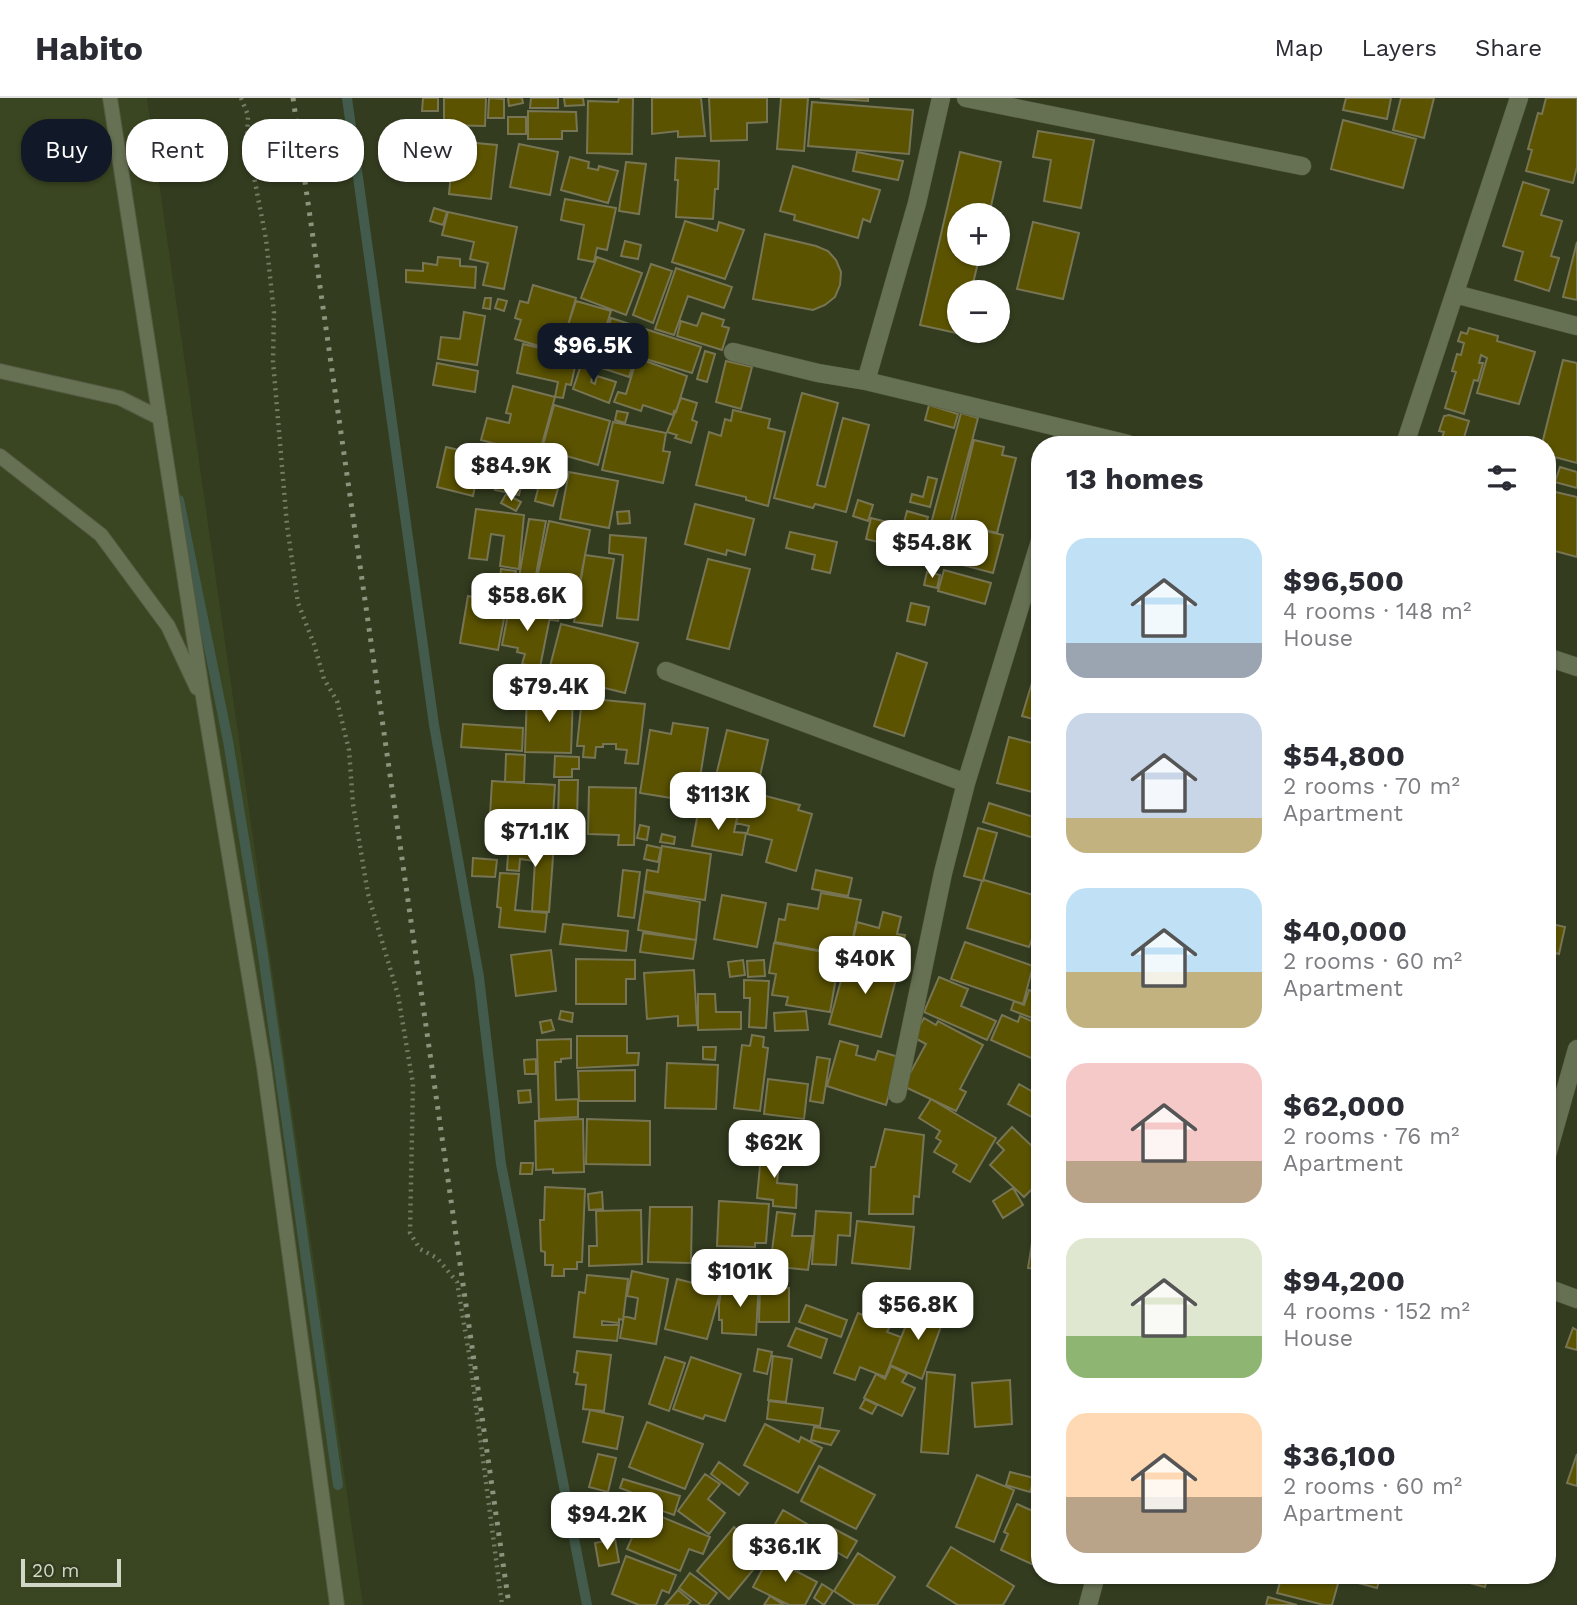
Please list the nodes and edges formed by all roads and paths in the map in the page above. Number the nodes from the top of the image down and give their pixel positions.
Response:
1 (110, 98) edge
2 (241, 98) edge
3 (941, 98) edge
4 (966, 98) edge
5 (1519, 98) edge
6 (1302, 166) dead end
7 (1455, 294) junction
8 (1577, 326) edge
9 (733, 352) dead end
10 (0, 371) edge
11 (866, 381) junction
12 (160, 418) junction
13 (1067, 436) edge
14 (1408, 436) edge
15 (0, 456) edge
16 (1031, 570) edge
17 (1556, 660) edge
18 (1577, 667) edge
19 (666, 671) dead end
20 (204, 703) junction
21 (966, 783) junction
22 (1577, 1049) edge
23 (897, 1094) dead end
24 (1556, 1123) edge
25 (1556, 1291) edge
26 (1577, 1299) edge
27 (1094, 1584) edge
28 (337, 1605) edge
29 (502, 1605) edge
30 (1088, 1605) edge

1 - 12 lane
2 - 29 path
3 - 11 street
4 - 6 street
5 - 7 street
7 - 8 street
7 - 14 street
9 - 11 street
10 - 12 lane
11 - 13 street
12 - 20 lane
15 - 20 lane
16 - 21 street
17 - 18 street
19 - 21 street
20 - 28 lane
21 - 23 street
22 - 24 street
25 - 26 street
27 - 30 street

